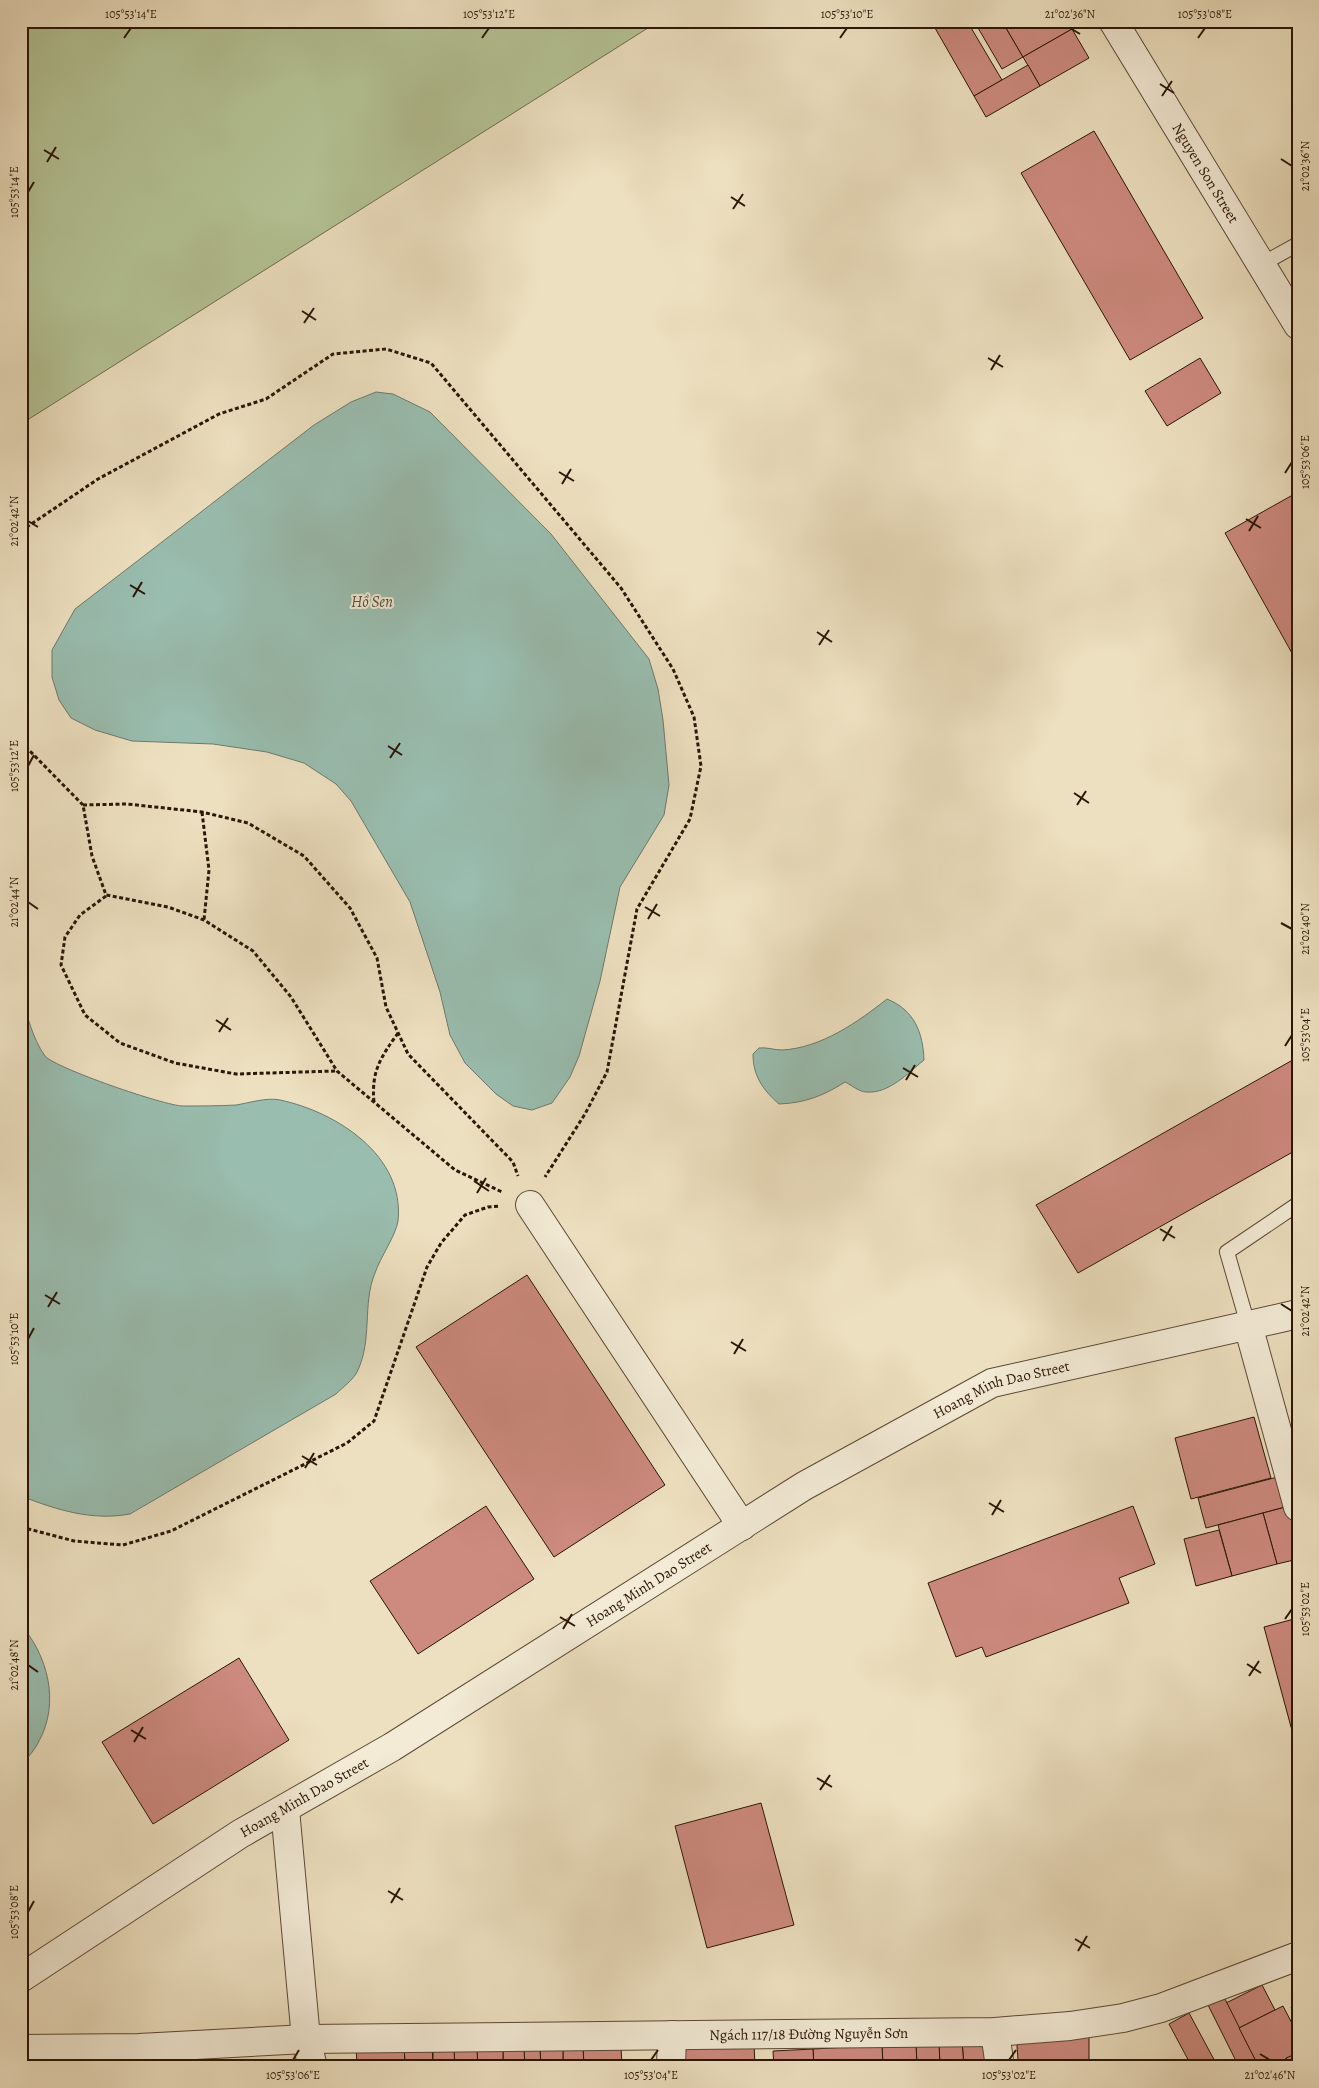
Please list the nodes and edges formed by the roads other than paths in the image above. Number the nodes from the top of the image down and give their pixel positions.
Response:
1 (1113, 21) edge
2 (1298, 244) edge
3 (1262, 264) junction
4 (1298, 325) edge
5 (1298, 1204) edge
6 (530, 1205) road end
7 (1298, 1314) edge
8 (1248, 1325) junction
9 (1298, 1507) edge
10 (742, 1526) junction
11 (285, 1809) junction
12 (1298, 1956) edge
13 (21, 1978) edge
14 (995, 2032) junction
15 (672, 2036) junction
16 (306, 2039) junction
17 (21, 2049) edge
18 (139, 2057) edge
19 (304, 2067) edge
20 (313, 2067) edge
21 (671, 2067) edge
22 (1000, 2067) edge

1 - 3 street, Nguyen Son Street
2 - 3 lane
3 - 4 street, Nguyen Son Street
5 - 8 lane
6 - 10 street
7 - 8 street, Hoang Minh Dao Street
8 - 9 street
8 - 10 street, Hoang Minh Dao Street
10 - 11 street, Hoang Minh Dao Street
11 - 13 street, Hoang Minh Dao Street
11 - 16 street
12 - 14 street, Ngách 117/18 Đường Nguyễn Sơn
14 - 15 street, Ngách 117/18 Đường Nguyễn Sơn
14 - 22 street
15 - 16 street, Ngách 117/18 Đường Nguyễn Sơn
15 - 21 street
16 - 18 street, Ngách 117/18 Đường Nguyễn Sơn
16 - 19 street
16 - 20 street
17 - 18 street, Ngách 117/18 Đường Nguyễn Sơn

